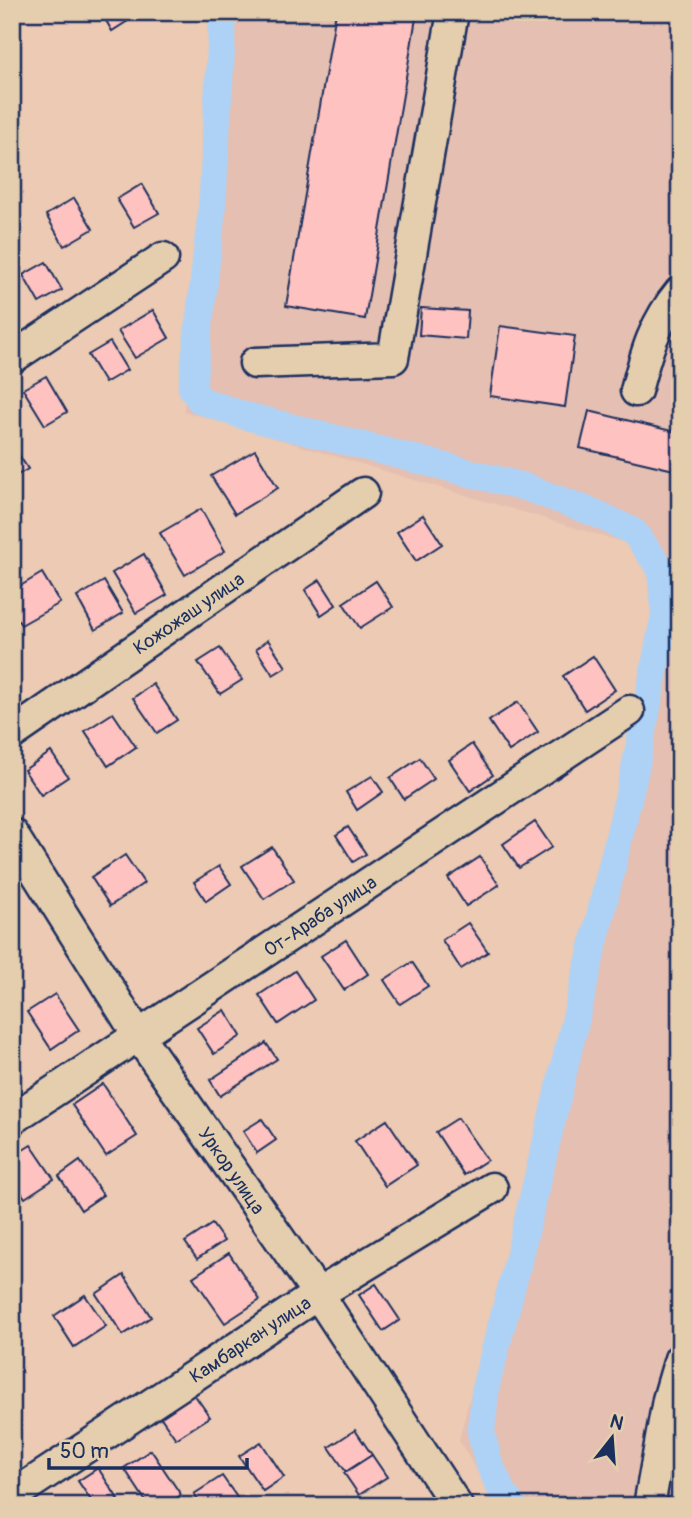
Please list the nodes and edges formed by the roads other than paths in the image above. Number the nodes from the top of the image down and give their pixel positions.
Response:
1 (453, 12) edge
2 (163, 258) dead end
3 (680, 292) edge
4 (12, 358) edge
5 (255, 363) dead end
6 (636, 391) dead end
7 (363, 493) dead end
8 (629, 711) dead end
9 (12, 734) edge
10 (12, 834) edge
11 (138, 1035) junction
12 (12, 1119) edge
13 (492, 1188) dead end
14 (318, 1294) junction
15 (680, 1359) edge
16 (12, 1496) edge
17 (457, 1506) edge
18 (649, 1506) edge

1 - 5 street
2 - 4 street
3 - 6 street
7 - 9 street, Кожожаш улица
8 - 11 street, От-Араба улица
10 - 11 street, Уркор улица
11 - 12 street, От-Араба улица
11 - 14 street, Уркор улица
13 - 14 street, Камбаркан улица
14 - 16 street, Камбаркан улица
14 - 17 street, Уркор улица
15 - 18 street

